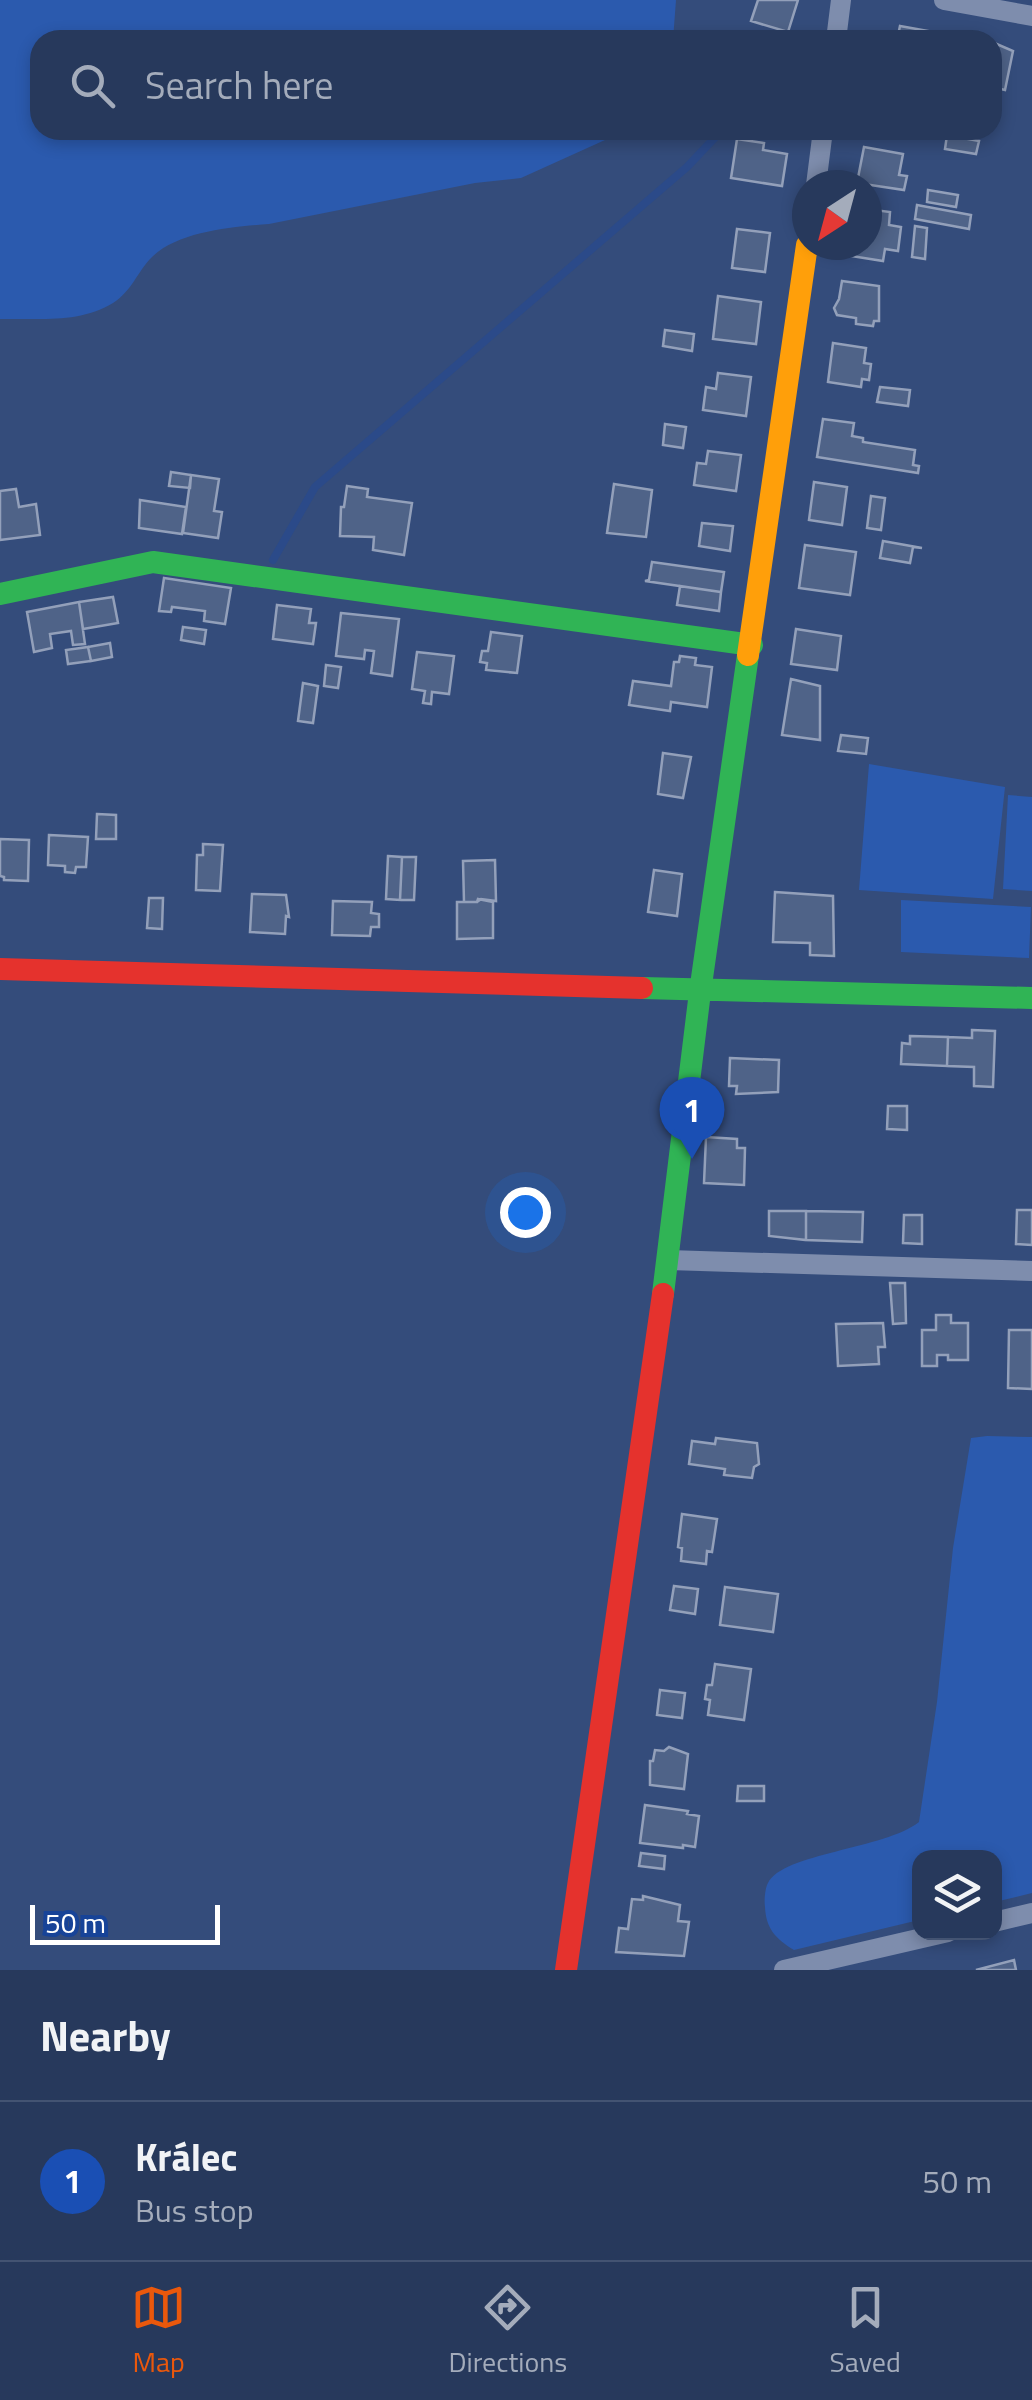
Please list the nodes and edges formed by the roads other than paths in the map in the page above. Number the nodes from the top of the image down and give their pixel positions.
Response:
1 (842, 0) edge
2 (944, 0) edge
3 (1032, 16) edge
4 (838, 30) edge
5 (823, 140) edge
6 (818, 170) edge
7 (806, 260) edge
8 (0, 594) edge
9 (752, 645) junction
10 (0, 969) edge
11 (700, 992) junction
12 (1032, 998) edge
13 (668, 1260) junction
14 (1032, 1271) edge
15 (1032, 1913) edge
16 (1002, 1920) edge
17 (913, 1940) edge
18 (566, 1970) edge
19 (784, 1970) edge

1 - 4 street
2 - 3 street
5 - 6 street
7 - 9 street
8 - 9 street
9 - 11 street
10 - 11 street
11 - 12 street
11 - 13 street
13 - 14 street
13 - 18 street
15 - 16 street
17 - 19 street

